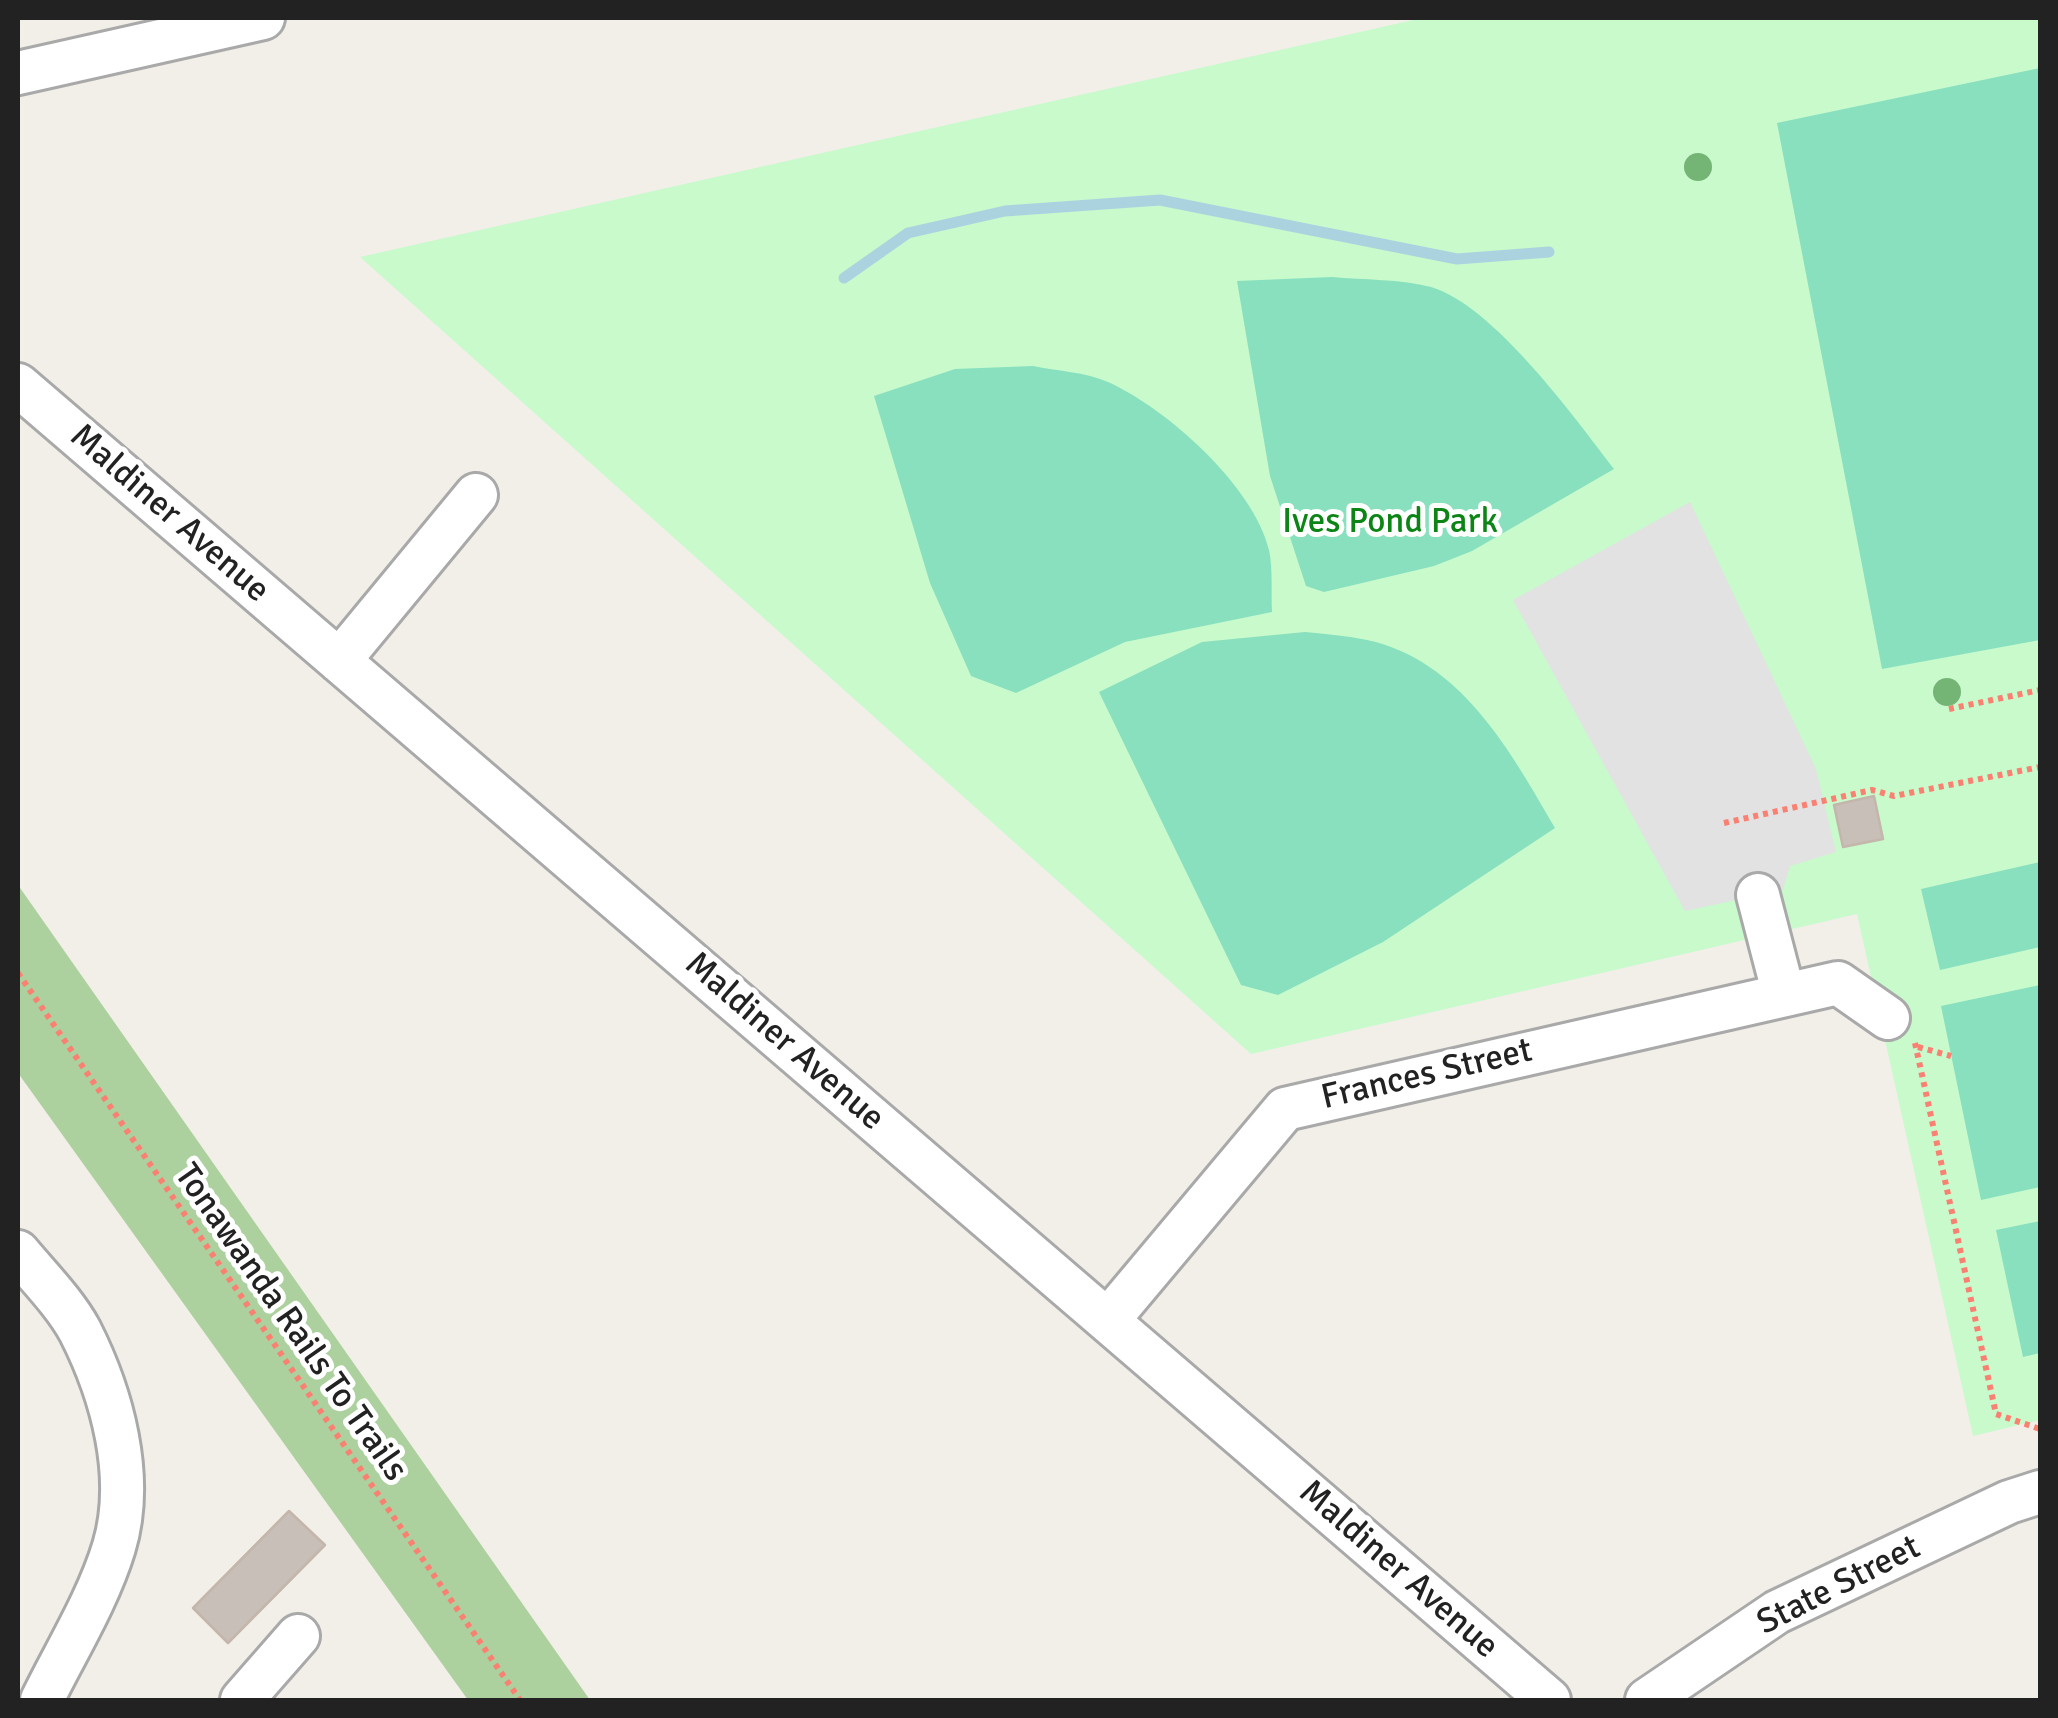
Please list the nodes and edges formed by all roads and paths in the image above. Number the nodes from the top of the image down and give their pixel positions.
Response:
1 (263, 18) edge
2 (18, 73) edge
3 (18, 385) edge
4 (476, 495) dead end
5 (339, 660) junction
6 (2040, 690) edge
7 (1949, 709) dead end
8 (2040, 767) edge
9 (1724, 822) dead end
10 (1758, 895) dead end
11 (18, 973) edge
12 (1784, 995) junction
13 (1903, 1033) junction
14 (1951, 1056) dead end
15 (18, 1252) edge
16 (1108, 1320) junction
17 (2040, 1429) edge
18 (2040, 1492) edge
19 (298, 1636) dead end
20 (18, 1684) edge
21 (39, 1700) edge
22 (242, 1700) edge
23 (520, 1700) edge
24 (1549, 1700) edge
25 (1647, 1700) edge

1 - 2 street
3 - 5 street, Maldiner Avenue
4 - 5 street
5 - 16 street, Maldiner Avenue
6 - 7 path
8 - 9 path
10 - 12 street
11 - 23 path, Tonawanda Rails To Trails
12 - 13 street, Frances Street
12 - 16 street, Frances Street
13 - 14 path
13 - 17 path
15 - 21 street
16 - 24 street, Maldiner Avenue
18 - 25 street, State Street
19 - 22 street
20 - 21 street

